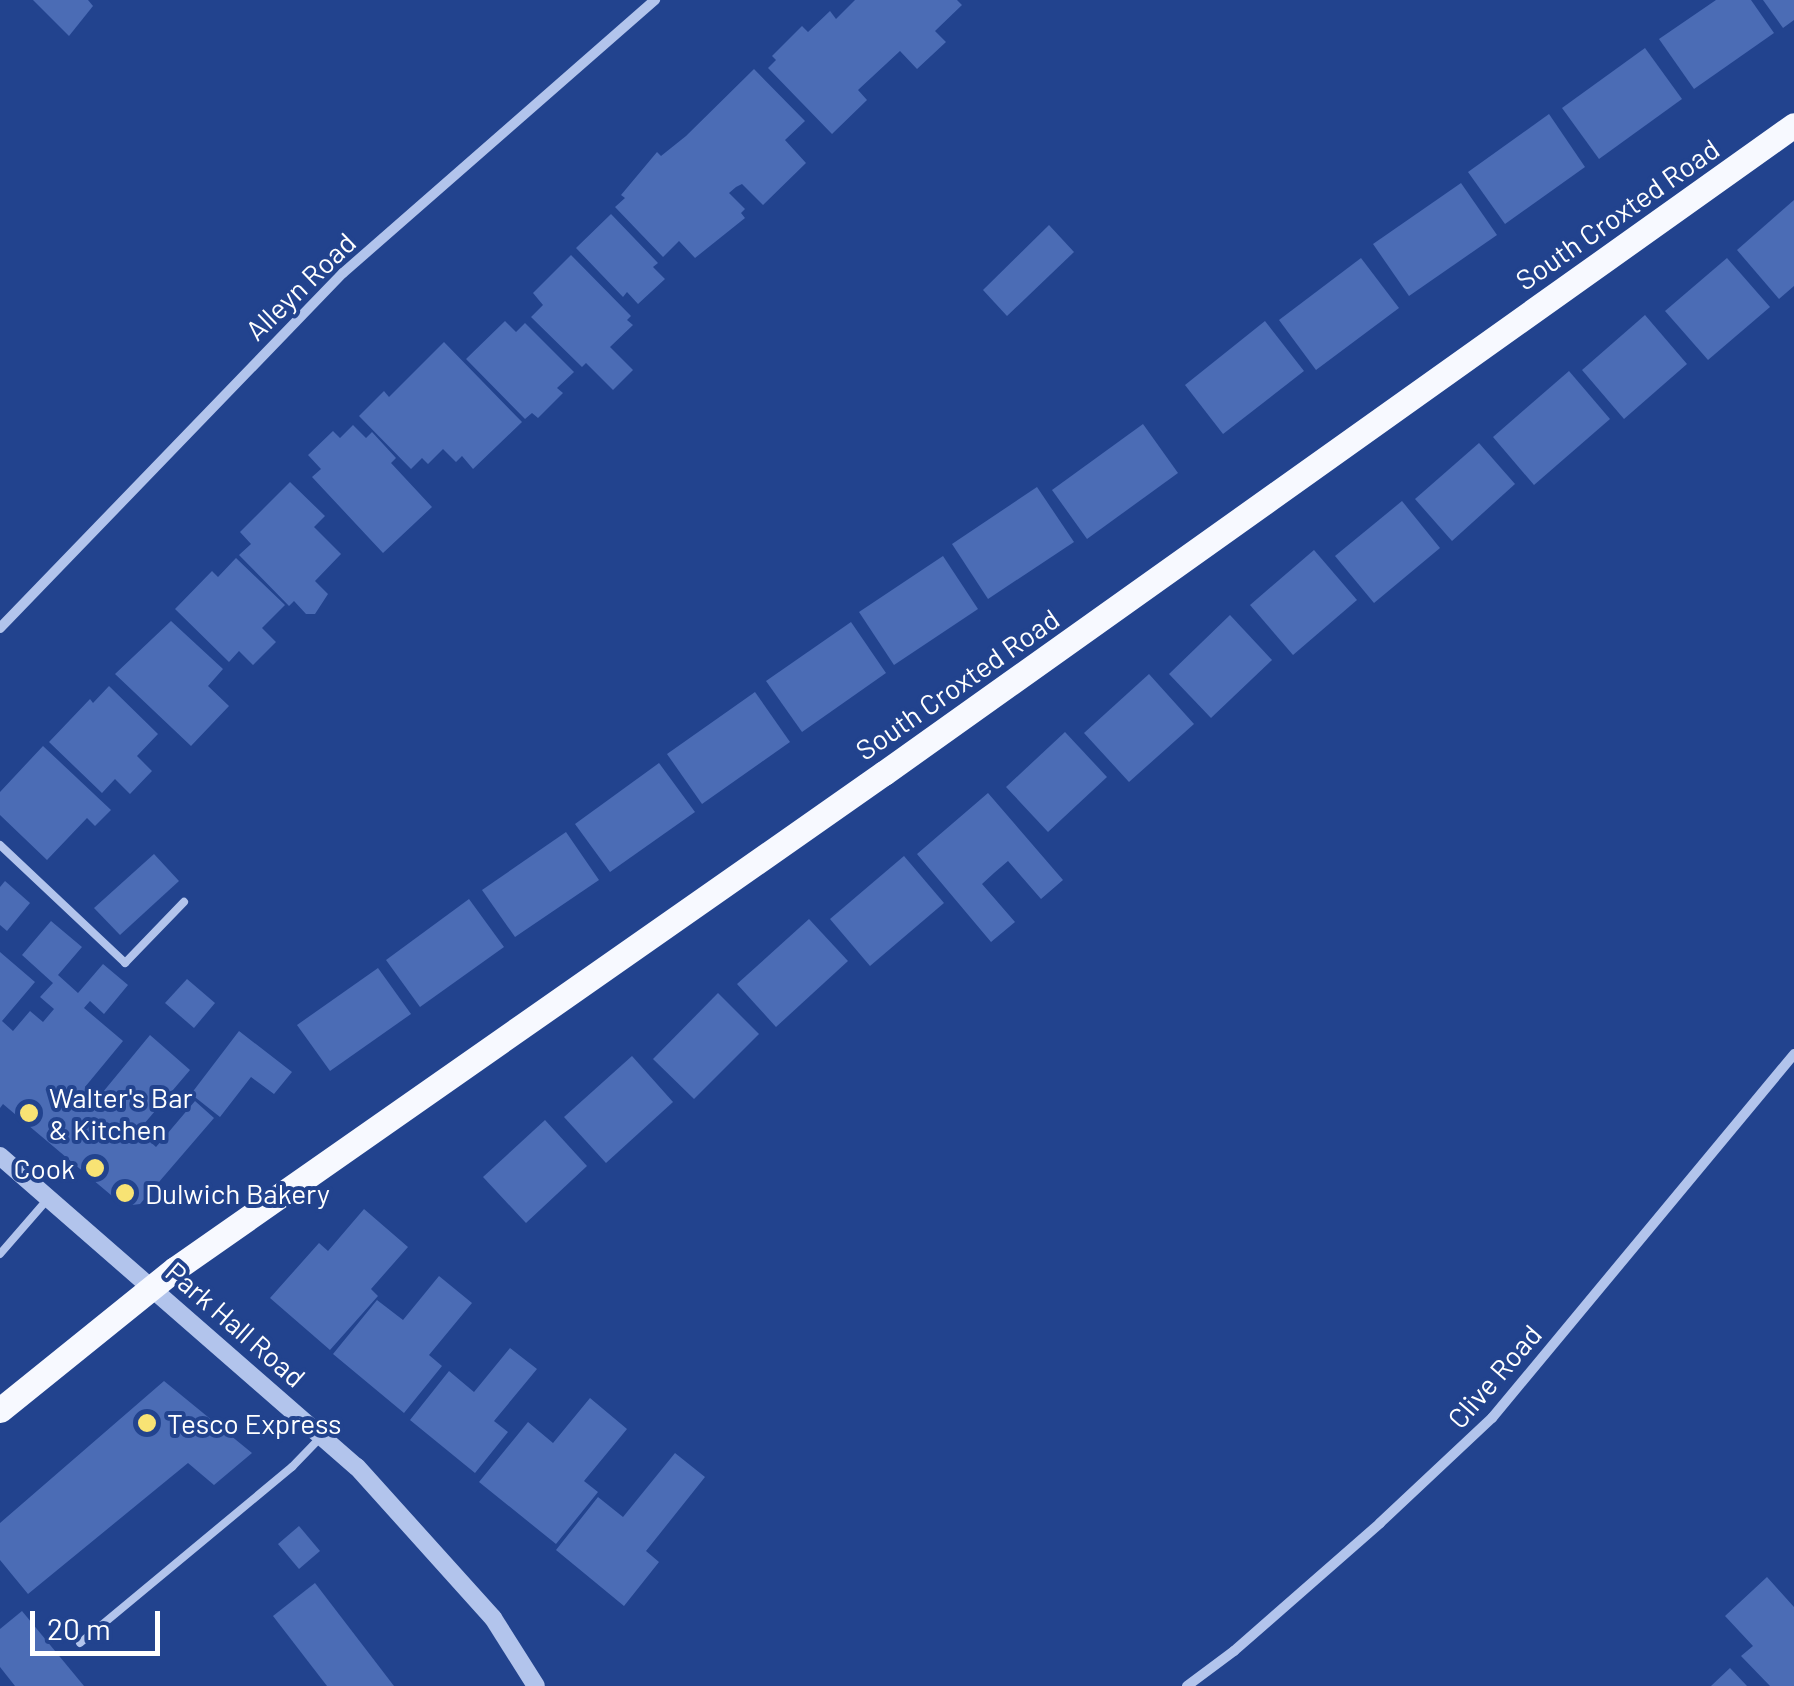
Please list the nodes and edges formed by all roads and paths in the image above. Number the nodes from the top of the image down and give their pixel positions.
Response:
1 (654, 0) edge
2 (1794, 125) edge
3 (0, 628) edge
4 (0, 844) edge
5 (184, 902) dead end
6 (1794, 1054) edge
7 (0, 1156) edge
8 (49, 1198) junction
9 (0, 1254) edge
10 (152, 1287) junction
11 (0, 1410) edge
12 (322, 1436) junction
13 (80, 1643) dead end
14 (536, 1686) edge
15 (1188, 1686) edge

1 - 3 street, Alleyn Road
2 - 10 main road, South Croxted Road
4 - 5 lane
6 - 15 street, Clive Road
7 - 8 street, Park Hall Road
8 - 9 lane
8 - 10 street, Park Hall Road
10 - 11 main road, South Croxted Road
10 - 12 street, Park Hall Road
12 - 13 lane
12 - 14 street, Park Hall Road

